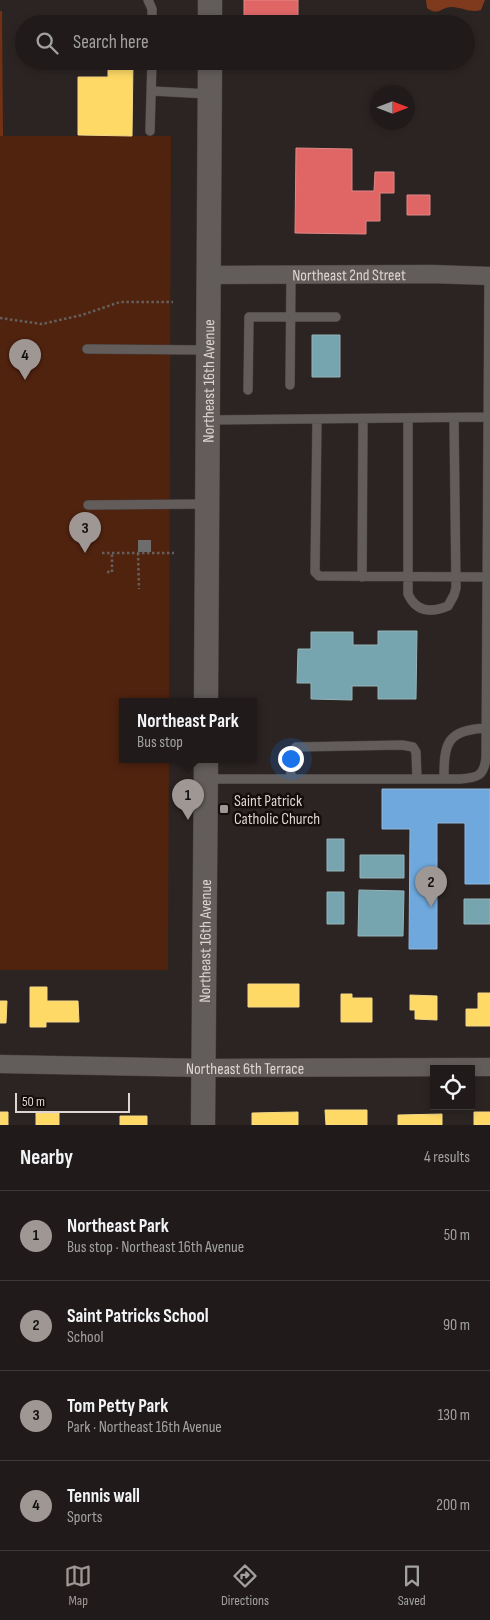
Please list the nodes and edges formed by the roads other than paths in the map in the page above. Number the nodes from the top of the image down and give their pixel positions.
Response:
1 (148, 0) edge
2 (210, 0) edge
3 (152, 15) edge
4 (210, 15) edge
5 (152, 70) edge
6 (210, 70) edge
7 (152, 91) junction
8 (210, 94) junction
9 (150, 131) dead end
10 (208, 275) junction
11 (291, 275) junction
12 (489, 276) edge
13 (290, 317) junction
14 (336, 317) dead end
15 (87, 349) dead end
16 (207, 350) junction
17 (290, 385) dead end
18 (248, 390) dead end
19 (488, 417) junction
20 (408, 418) junction
21 (454, 418) junction
22 (317, 419) junction
23 (362, 419) junction
24 (207, 420) junction
25 (207, 504) junction
26 (88, 505) dead end
27 (362, 577) junction
28 (408, 577) junction
29 (456, 577) junction
30 (487, 577) junction
31 (489, 588) edge
32 (206, 698) edge
33 (488, 698) edge
34 (486, 728) junction
35 (206, 769) edge
36 (292, 780) junction
37 (417, 780) junction
38 (444, 780) junction
39 (0, 1064) edge
40 (490, 1067) edge
41 (204, 1068) junction
42 (203, 1125) edge

1 - 3 lane
2 - 4 street
5 - 7 lane
6 - 8 street, Northeast 16th Avenue
7 - 8 lane
7 - 9 lane
8 - 10 street, Northeast 16th Avenue
10 - 11 street, Northeast 2nd Street
10 - 16 street, Northeast 16th Avenue
11 - 12 street, Northeast 2nd Street
11 - 13 lane
12 - 19 lane
13 - 14 lane
13 - 17 lane
13 - 18 lane
15 - 16 lane
16 - 24 street, Northeast 16th Avenue
19 - 21 lane
19 - 30 lane
20 - 21 lane
20 - 23 lane
20 - 28 lane
21 - 29 lane
22 - 23 lane
22 - 24 lane
22 - 27 lane
23 - 27 lane
24 - 25 street, Northeast 16th Avenue
25 - 26 lane
25 - 32 street, Northeast 16th Avenue
27 - 28 lane
28 - 29 lane
28 - 29 lane
29 - 30 lane
30 - 31 lane
31 - 33 lane
33 - 34 lane
34 - 38 lane
34 - 38 lane
35 - 36 lane
35 - 41 street, Northeast 16th Avenue
36 - 37 lane
36 - 37 lane
37 - 38 lane
39 - 41 street, Northeast 6th Terrace
40 - 41 street, Northeast 6th Terrace
41 - 42 street, Northeast 16th Avenue

